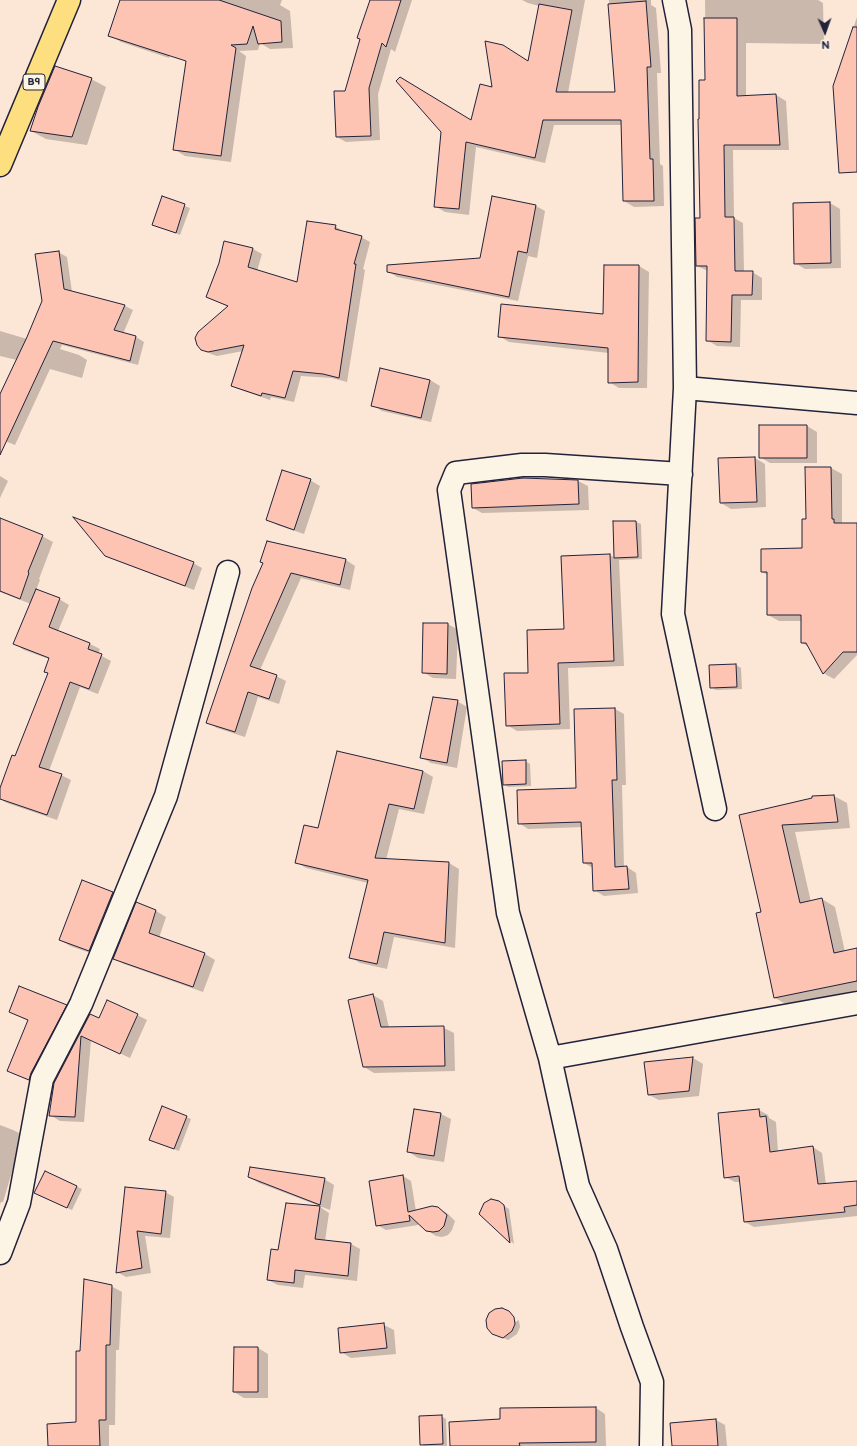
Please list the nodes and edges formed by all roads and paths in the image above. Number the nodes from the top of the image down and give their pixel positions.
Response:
1 (69, 0) edge
2 (674, 0) edge
3 (0, 165) edge
4 (685, 388) junction
5 (857, 402) edge
6 (682, 474) junction
7 (228, 572) dead end
8 (715, 809) dead end
9 (857, 1003) edge
10 (550, 1058) junction
11 (0, 1253) edge
12 (651, 1446) edge

1 - 3 highway, B9
2 - 4 street
4 - 5 street
4 - 6 street
6 - 8 street
6 - 10 street
7 - 11 street
9 - 10 street
10 - 12 street

